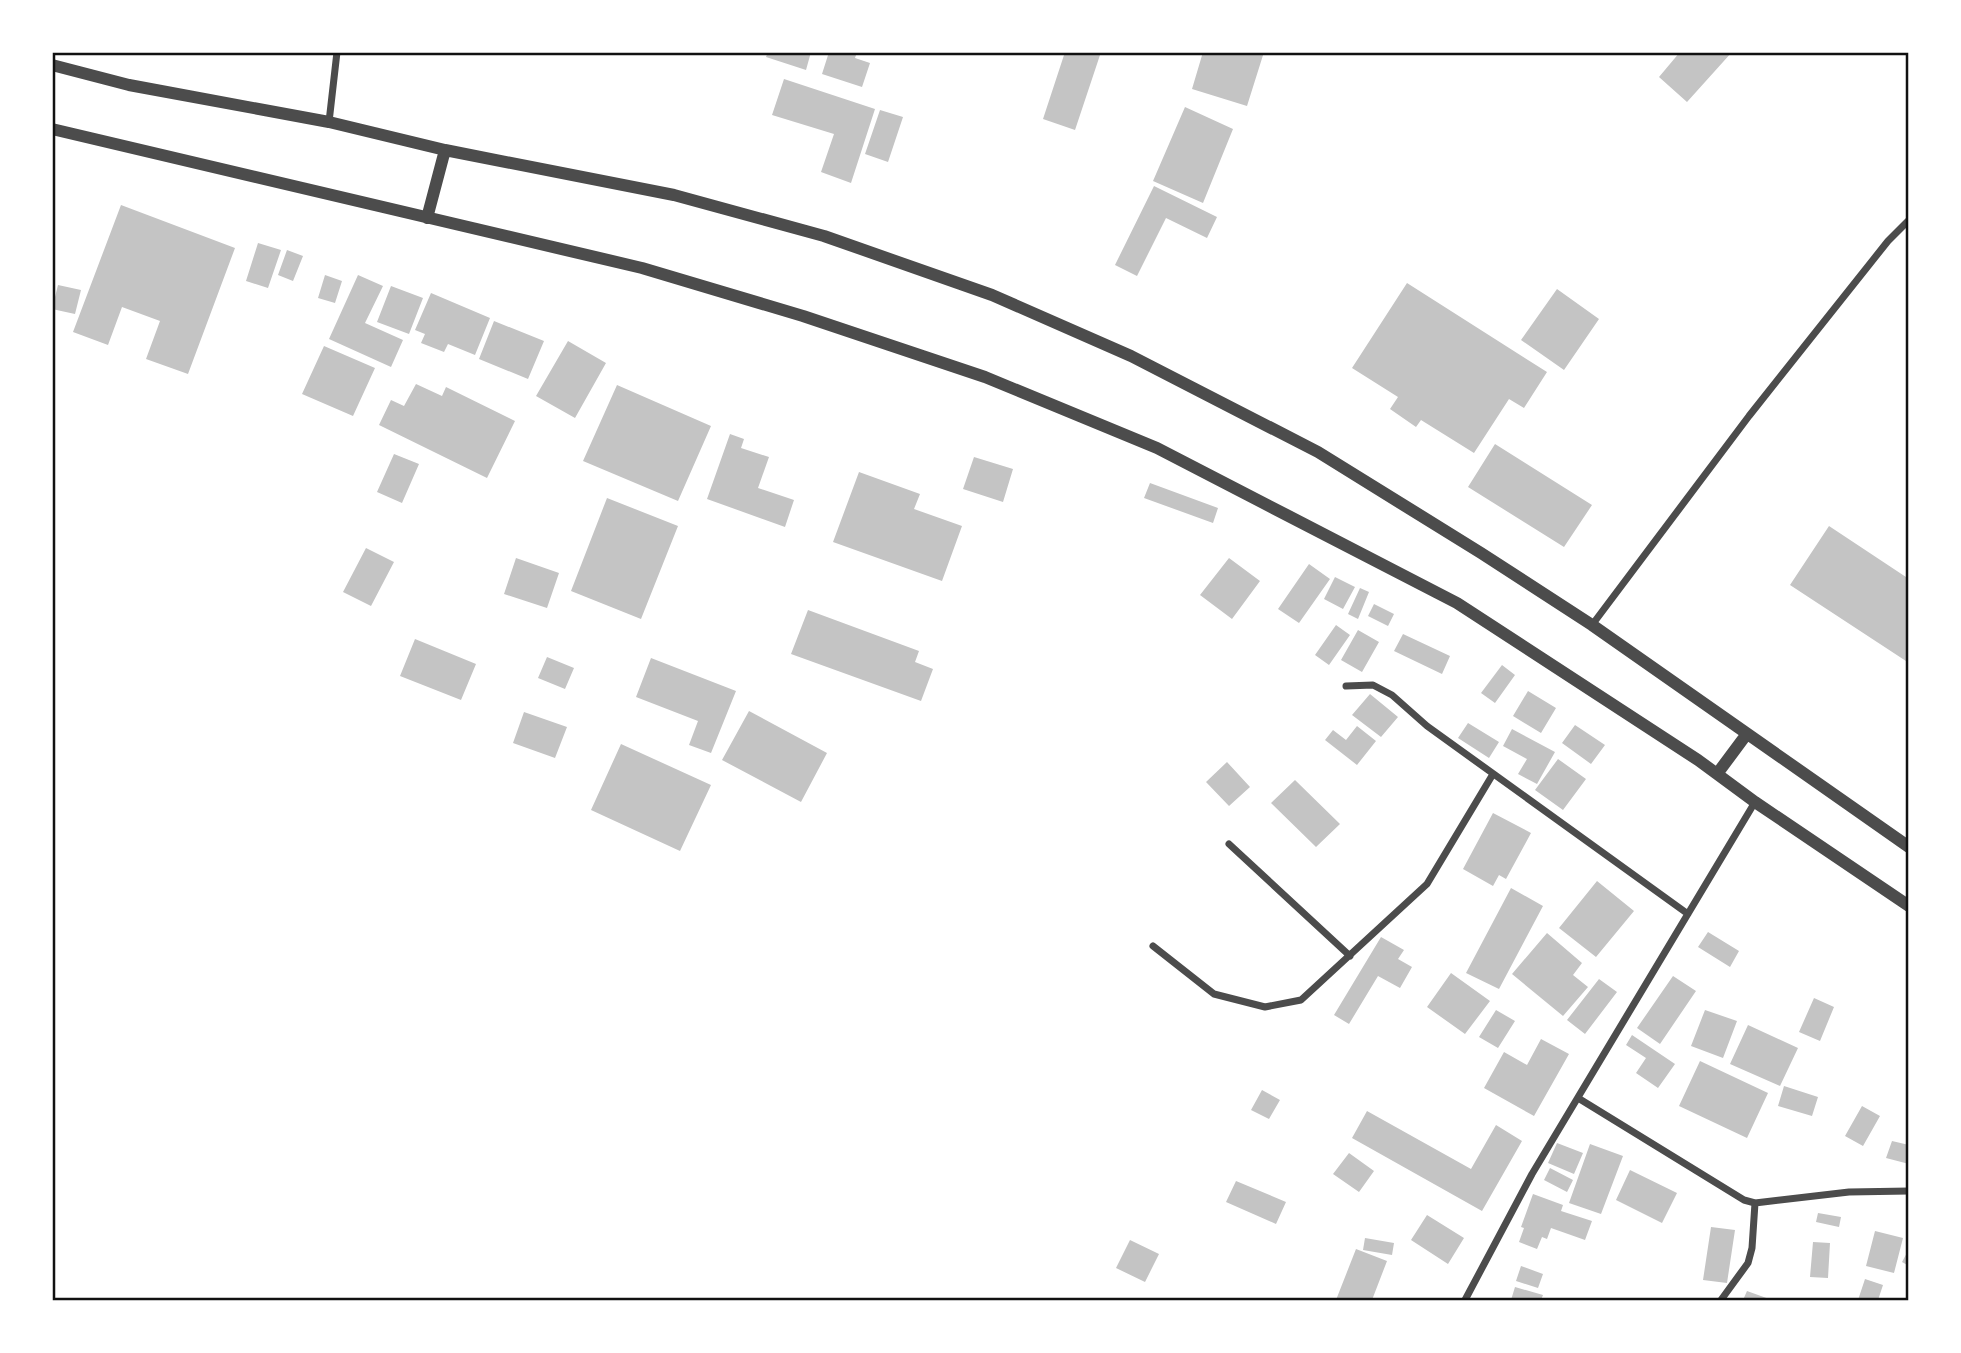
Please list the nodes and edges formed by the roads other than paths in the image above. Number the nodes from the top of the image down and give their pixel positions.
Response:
1 (337, 52) edge
2 (52, 65) edge
3 (329, 122) junction
4 (52, 129) edge
5 (445, 150) junction
6 (427, 218) junction
7 (1909, 219) edge
8 (1592, 625) junction
9 (1346, 686) dead end
10 (1746, 735) junction
11 (1493, 774) junction
12 (1717, 774) junction
13 (1755, 802) junction
14 (1229, 844) dead end
15 (1909, 847) edge
16 (1909, 906) edge
17 (1688, 914) junction
18 (1153, 946) dead end
19 (1350, 956) junction
20 (1578, 1098) junction
21 (1909, 1191) edge
22 (1755, 1203) junction
23 (1465, 1300) edge
24 (1721, 1300) edge

1 - 3 street
2 - 3 street
3 - 5 street
4 - 6 street
5 - 6 street
5 - 8 street
6 - 12 street
7 - 8 street
8 - 10 street
9 - 11 street
10 - 12 street
10 - 15 street
11 - 17 street
11 - 19 street
12 - 13 street
13 - 16 street
13 - 17 street
14 - 19 street
17 - 20 street
18 - 19 street
20 - 22 street
20 - 23 street
21 - 22 street
22 - 24 street

